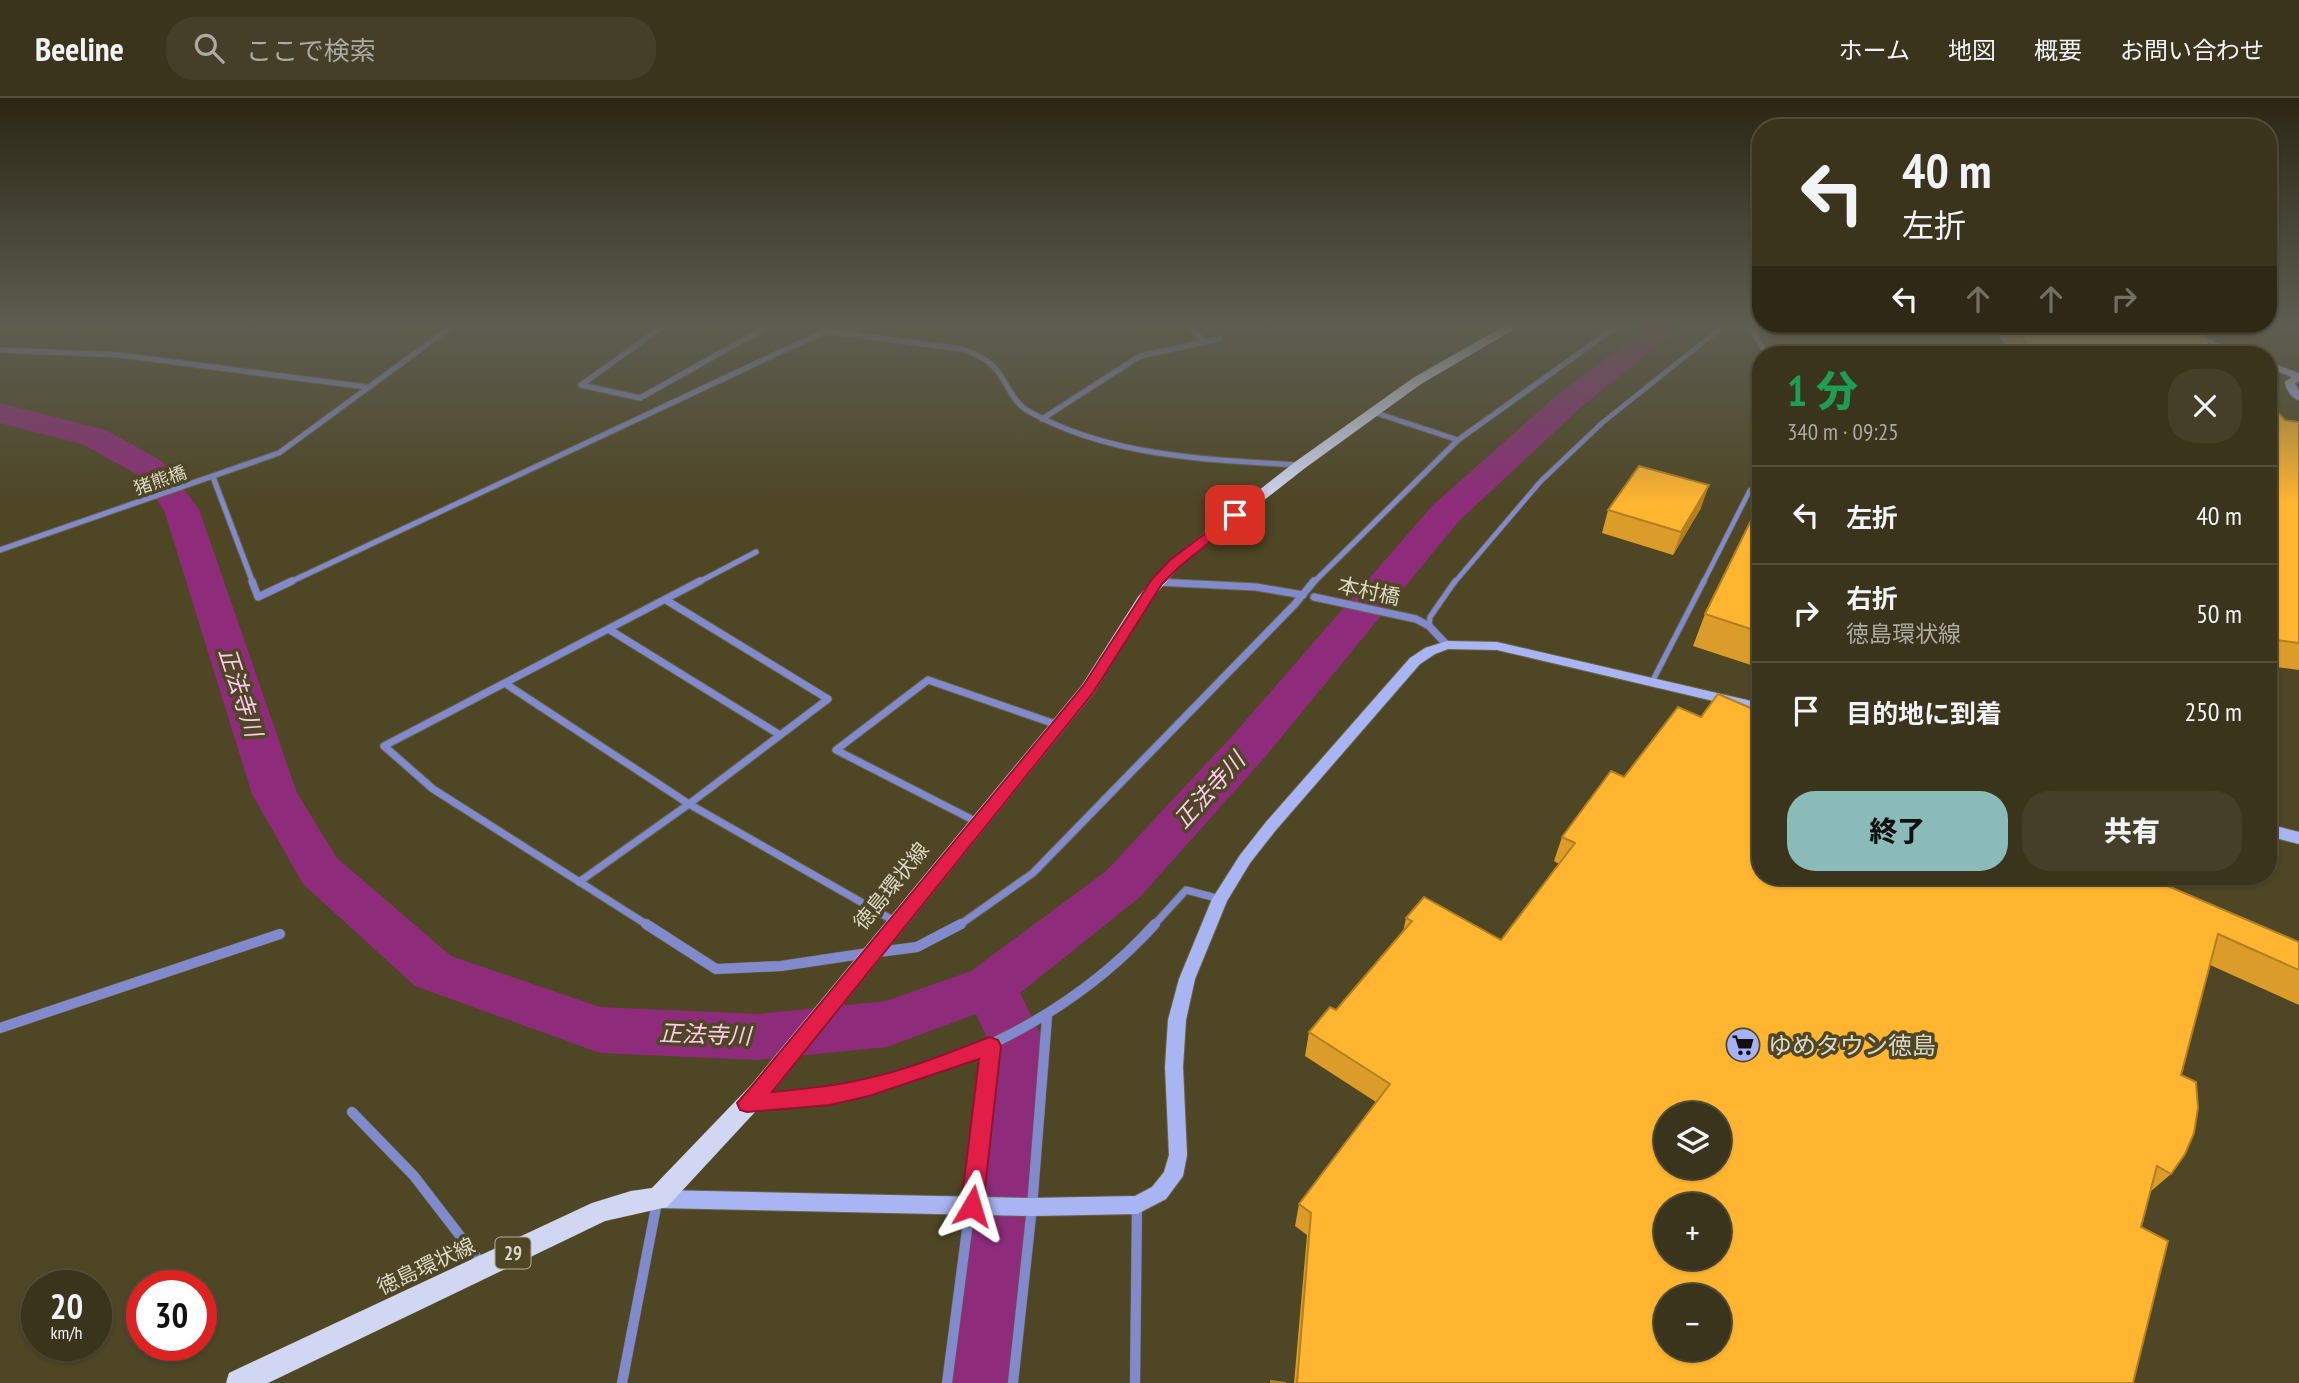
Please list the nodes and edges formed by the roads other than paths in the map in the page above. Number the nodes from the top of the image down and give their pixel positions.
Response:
1 (344, 384) edge
2 (371, 384) edge
3 (582, 384) edge
4 (665, 384) edge
5 (712, 384) edge
6 (1007, 384) edge
7 (1096, 384) edge
8 (1414, 384) edge
9 (1536, 384) edge
10 (1651, 384) edge
11 (367, 387) junction
12 (1373, 412) junction
13 (1042, 419) junction
14 (1458, 440) junction
15 (1300, 465) junction
16 (213, 477) junction
17 (1752, 491) edge
18 (0, 550) edge
19 (756, 552) dead end
20 (1156, 582) junction
21 (1303, 595) junction
22 (1314, 597) dead end
23 (666, 600) junction
24 (1429, 626) junction
25 (610, 630) junction
26 (1447, 645) junction
27 (1652, 682) junction
28 (506, 684) junction
29 (1752, 707) edge
30 (1058, 725) junction
31 (780, 736) junction
32 (689, 804) junction
33 (978, 822) junction
34 (2277, 832) edge
35 (2299, 838) edge
36 (579, 882) junction
37 (1220, 899) junction
38 (896, 922) junction
39 (280, 934) dead end
40 (871, 953) junction
41 (1046, 1017) junction
42 (0, 1028) edge
43 (994, 1044) junction
44 (753, 1098) junction
45 (352, 1112) dead end
46 (658, 1199) junction
47 (1137, 1205) junction
48 (977, 1206) junction
49 (1027, 1207) junction
50 (484, 1267) junction
51 (239, 1383) edge
52 (622, 1383) edge
53 (947, 1383) edge
54 (1013, 1383) edge
55 (1135, 1383) edge

1 - 11 street
2 - 11 street, 猪熊橋
3 - 4 street
5 - 16 street
6 - 13 street
7 - 13 street
8 - 12 main road, 徳島環状線
9 - 14 street
10 - 24 lane
11 - 16 street, 猪熊橋
12 - 14 street
12 - 15 main road, 徳島環状線
13 - 15 street
14 - 21 street
15 - 20 main road, 徳島環状線
16 - 18 street, 猪熊橋
17 - 27 lane
19 - 23 street
20 - 21 street
20 - 30 main road, 徳島環状線
21 - 40 street
22 - 24 street, 本村橋
23 - 25 street
23 - 31 street
24 - 26 street, 本村橋
25 - 28 street
25 - 31 street
26 - 27 street
26 - 37 street
27 - 29 street
28 - 32 street
28 - 36 street
30 - 33 main road, 徳島環状線
30 - 33 street
31 - 32 street
32 - 36 street
32 - 38 street
33 - 38 main road, 徳島環状線
34 - 35 street
36 - 40 street
37 - 41 street
37 - 47 street
38 - 40 main road, 徳島環状線
39 - 42 street
40 - 44 main road, 徳島環状線
41 - 43 street
41 - 49 street
43 - 44 street
43 - 48 street
44 - 46 main road, 徳島環状線
45 - 50 street
46 - 48 street
46 - 50 main road, 徳島環状線 / 29
46 - 52 street
47 - 49 street
47 - 55 street
48 - 49 street
48 - 53 street
49 - 54 street
50 - 51 main road, 徳島環状線 / 29

